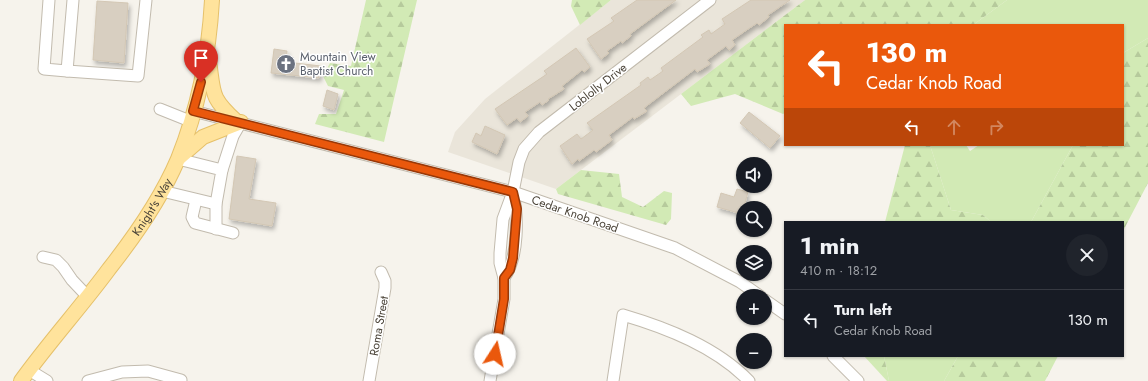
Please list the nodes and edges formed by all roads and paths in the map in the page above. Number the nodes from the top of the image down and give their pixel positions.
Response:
1 (49, 0) edge
2 (73, 0) edge
3 (146, 0) edge
4 (212, 0) edge
5 (710, 0) edge
6 (208, 50) junction
7 (67, 71) junction
8 (160, 109) dead end
9 (192, 116) junction
10 (239, 122) junction
11 (178, 159) junction
12 (222, 170) junction
13 (162, 190) junction
14 (513, 192) junction
15 (196, 200) junction
16 (216, 204) junction
17 (216, 229) junction
18 (233, 234) dead end
19 (43, 257) dead end
20 (381, 272) dead end
21 (750, 289) edge
22 (88, 297) junction
23 (772, 305) edge
24 (784, 313) edge
25 (834, 357) edge
26 (25, 376) edge
27 (181, 380) dead end
28 (47, 381) edge
29 (88, 381) edge
30 (369, 381) edge
31 (490, 381) edge
32 (612, 381) edge
33 (749, 381) edge
34 (858, 381) edge

1 - 7 street
2 - 7 street
3 - 7 street
4 - 6 main road, Knight's Way
5 - 14 street, Loblolly Drive
6 - 9 main road, Knight's Way
6 - 10 main road
8 - 9 street, Cedar Knob Road
9 - 10 street, Cedar Knob Road
9 - 11 main road, Knight's Way
10 - 11 main road
10 - 12 street
10 - 14 street, Cedar Knob Road
11 - 12 street
11 - 13 main road, Knight's Way
12 - 16 street
13 - 15 street
13 - 22 main road, Knight's Way
14 - 21 street, Cedar Knob Road
14 - 31 street
15 - 16 street
15 - 17 street
16 - 17 street
17 - 18 street
19 - 22 street
20 - 30 street, Roma Street
22 - 26 main road, Knight's Way
23 - 24 street
25 - 34 street
26 - 28 street
27 - 29 street
32 - 33 street

